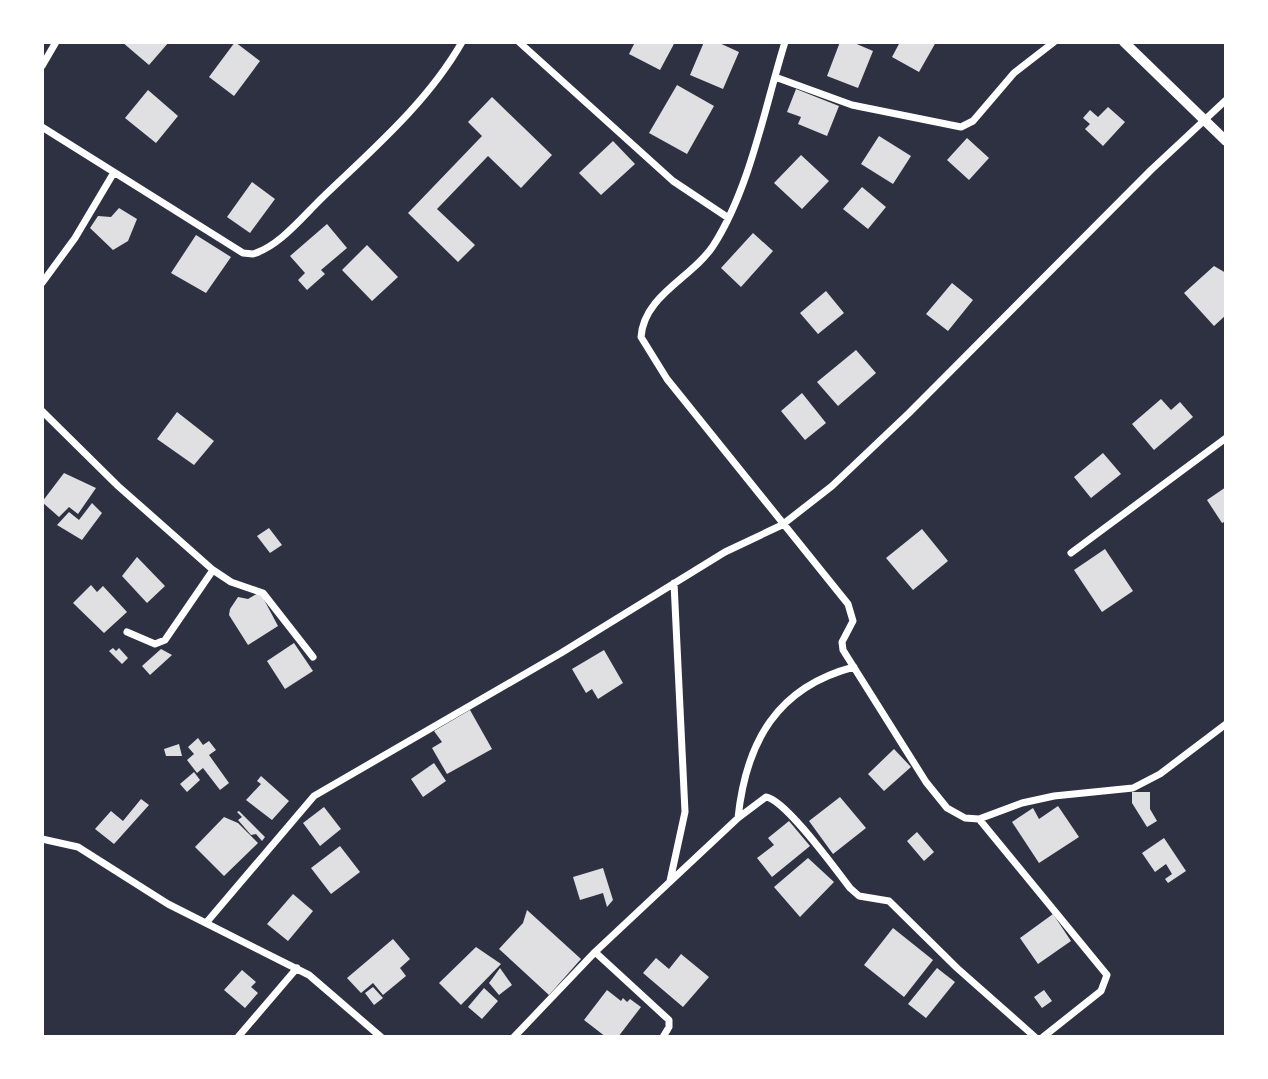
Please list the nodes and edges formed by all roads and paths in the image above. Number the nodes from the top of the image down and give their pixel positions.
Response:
1 (56, 42) edge
2 (462, 42) edge
3 (519, 42) edge
4 (785, 42) edge
5 (1054, 42) edge
6 (1124, 42) edge
7 (42, 65) edge
8 (775, 77) junction
9 (1226, 100) edge
10 (1205, 120) junction
11 (42, 127) edge
12 (1226, 141) edge
13 (113, 174) junction
14 (727, 217) junction
15 (42, 283) edge
16 (42, 411) edge
17 (1226, 438) edge
18 (782, 525) junction
19 (1071, 553) dead end
20 (213, 570) junction
21 (674, 583) junction
22 (127, 632) dead end
23 (313, 657) dead end
24 (854, 667) junction
25 (1226, 724) edge
26 (738, 818) junction
27 (979, 819) junction
28 (42, 839) edge
29 (669, 884) junction
30 (206, 923) junction
31 (595, 952) junction
32 (297, 968) junction
33 (238, 1037) edge
34 (381, 1037) edge
35 (514, 1037) edge
36 (663, 1037) edge
37 (1035, 1037) edge
38 (1043, 1037) edge

1 - 7 street
2 - 13 street
3 - 14 street
4 - 8 street
5 - 8 street
6 - 10 main road
8 - 14 street
9 - 10 street
10 - 12 main road
10 - 18 street
11 - 13 street
13 - 15 street
14 - 18 street
16 - 20 street
17 - 19 street
18 - 21 street
18 - 24 street
20 - 22 street
20 - 23 street
21 - 29 street
21 - 30 street
24 - 26 street
24 - 27 street
25 - 27 street
26 - 29 street
26 - 37 street
27 - 38 street
28 - 30 street
29 - 31 street
30 - 32 street
31 - 35 street
31 - 36 street
32 - 33 street
32 - 34 street

